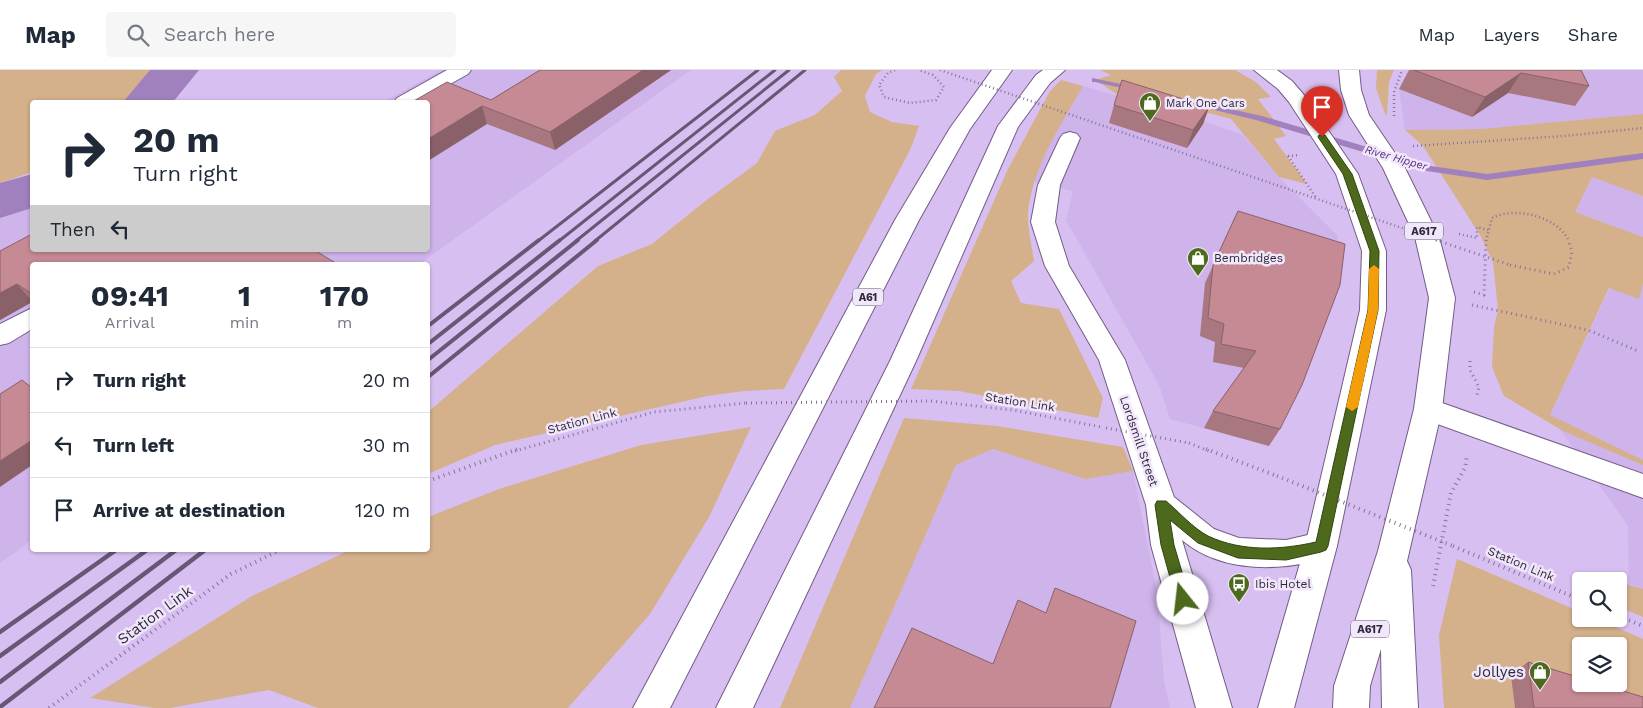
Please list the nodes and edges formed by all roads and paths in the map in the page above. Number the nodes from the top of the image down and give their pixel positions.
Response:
1 (460, 70) edge
2 (895, 70) edge
3 (919, 70) edge
4 (940, 70) edge
5 (1002, 70) edge
6 (1055, 70) edge
7 (1264, 70) edge
8 (1349, 70) edge
9 (1402, 70) edge
10 (408, 100) edge
11 (1395, 121) dead end
12 (1643, 128) edge
13 (1070, 138) dead end
14 (1410, 145) dead end
15 (1305, 161) dead end
16 (1329, 195) dead end
17 (1317, 199) junction
18 (1339, 210) dead end
19 (1488, 230) junction
20 (1456, 234) dead end
21 (1468, 291) dead end
22 (1469, 304) dead end
23 (30, 318) edge
24 (0, 336) edge
25 (1638, 351) dead end
26 (1428, 409) junction
27 (430, 480) edge
28 (1308, 482) dead end
29 (1643, 486) edge
30 (1305, 491) dead end
31 (1161, 505) junction
32 (1321, 546) junction
33 (276, 552) edge
34 (1394, 552) junction
35 (1572, 596) edge
36 (1627, 619) edge
37 (1643, 626) edge
38 (49, 708) edge
39 (651, 708) edge
40 (734, 708) edge
41 (1214, 708) edge
42 (1276, 708) edge
43 (1351, 708) edge
44 (1400, 708) edge

1 - 10 main road
2 - 3 path
4 - 17 path, bridge
5 - 39 main road, A61
6 - 40 main road
7 - 32 main road
8 - 26 main road, A617
9 - 11 path
12 - 14 path
13 - 31 main road, Lordsmill Street
15 - 17 path
16 - 18 path
17 - 19 path, bridge
19 - 20 path
19 - 21 path
22 - 25 path
23 - 24 main road
26 - 29 main road
26 - 34 main road, A617
27 - 35 path, Station Link, bridge
28 - 30 path
31 - 32 main road
31 - 41 main road, Lordsmill Street
32 - 42 main road
33 - 38 path, Station Link
34 - 43 main road, A617
34 - 44 main road
36 - 37 path

